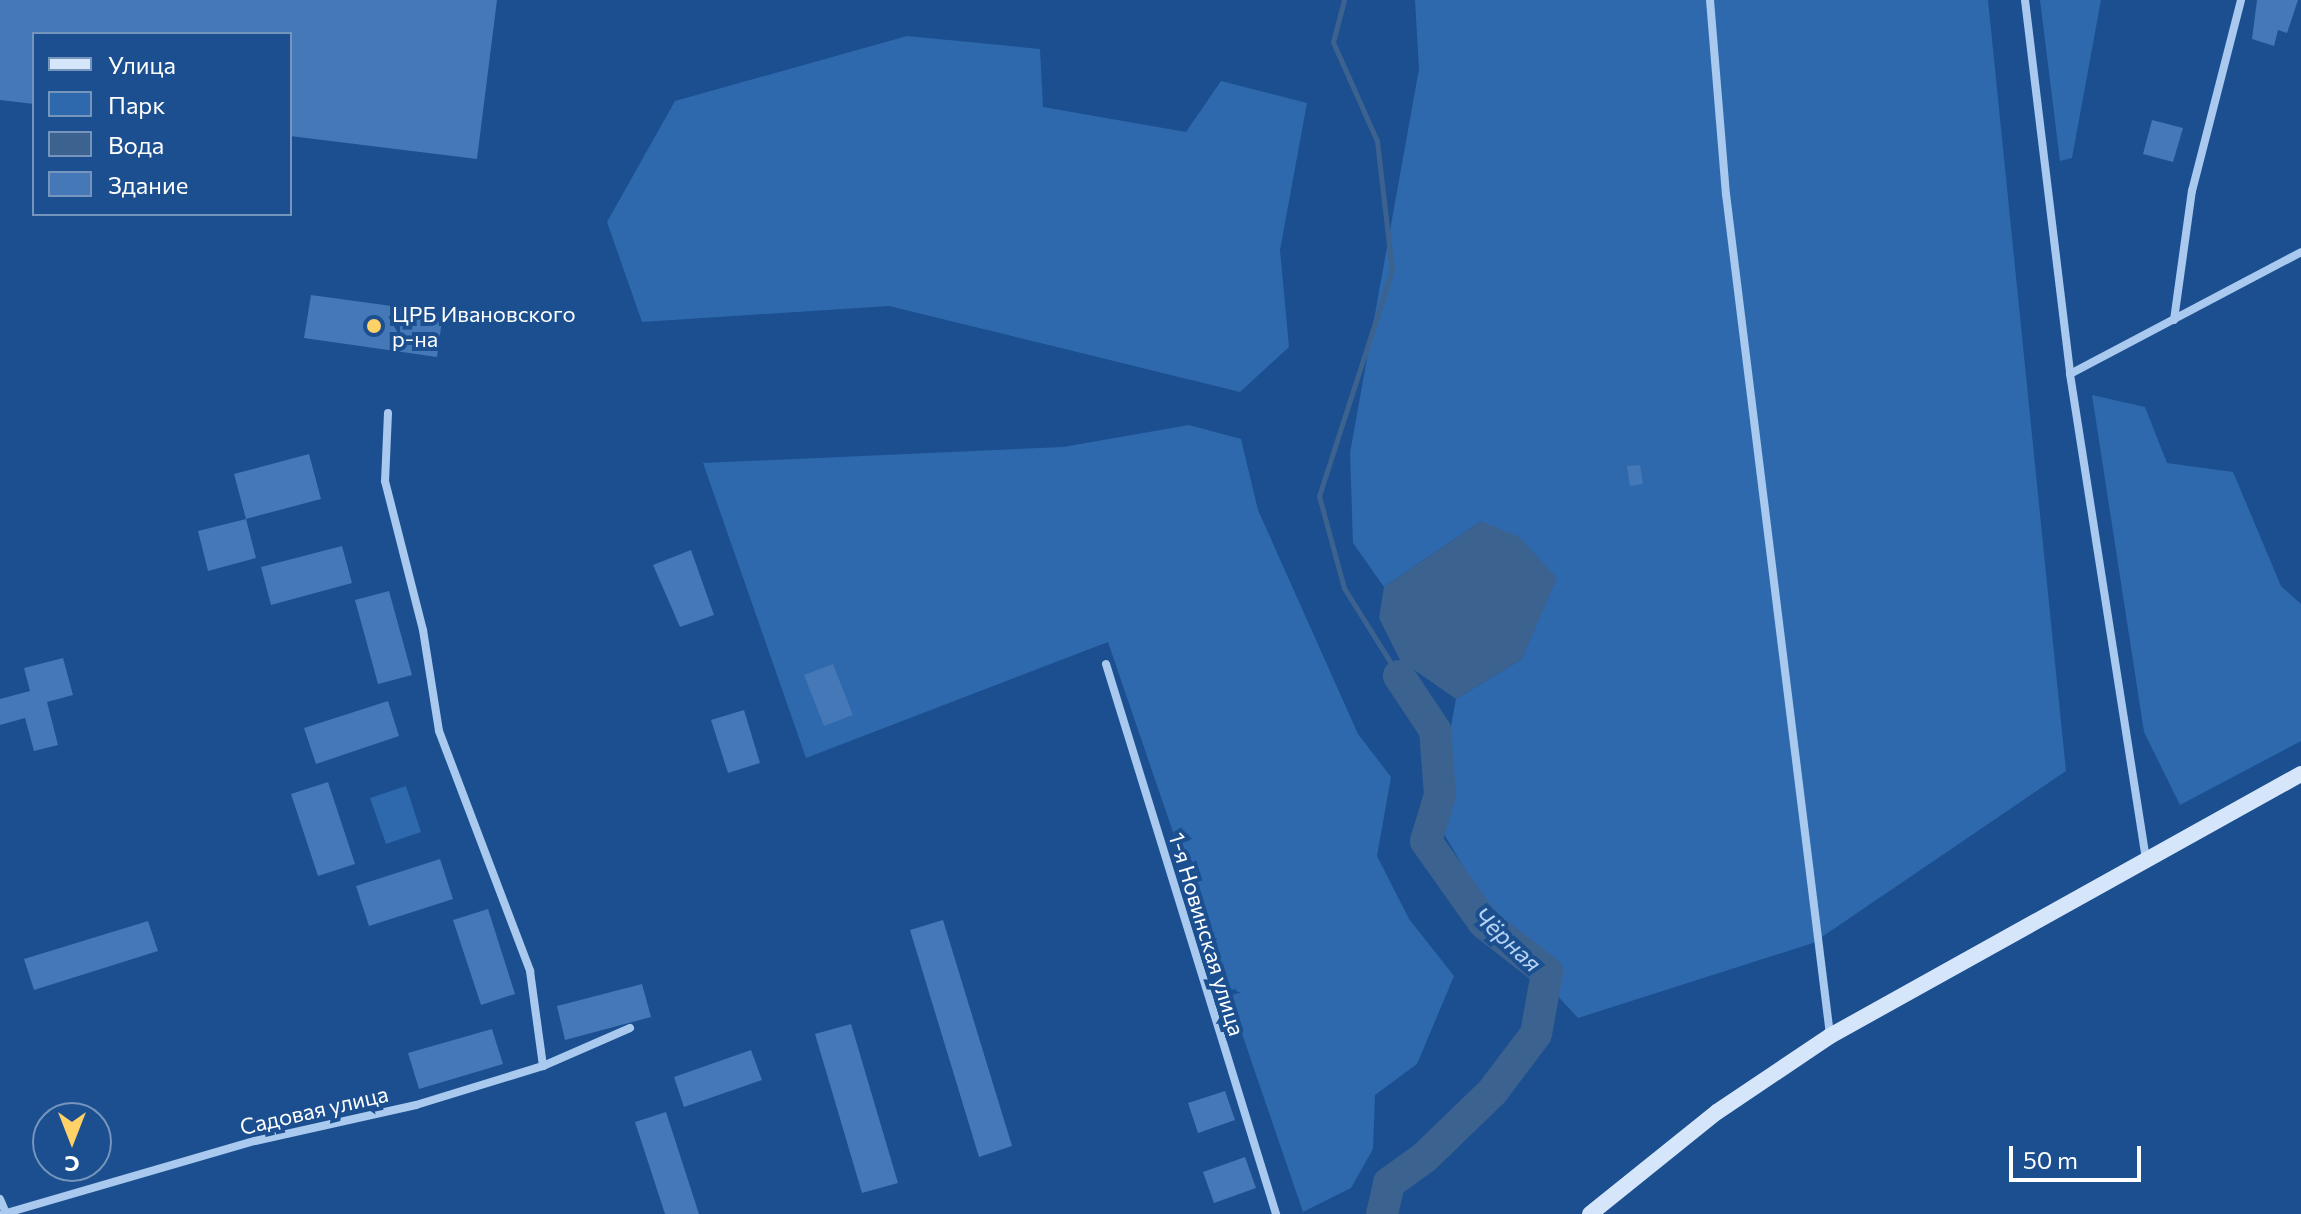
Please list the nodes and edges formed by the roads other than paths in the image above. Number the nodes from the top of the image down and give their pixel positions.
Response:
1 (1710, 0) edge
2 (2025, 0) edge
3 (2241, 0) edge
4 (2301, 252) edge
5 (2174, 320) junction
6 (2070, 374) junction
7 (388, 413) dead end
8 (1106, 664) dead end
9 (2301, 774) edge
10 (2146, 859) junction
11 (630, 1028) dead end
12 (1830, 1036) junction
13 (543, 1066) junction
14 (0, 1199) edge
15 (4, 1214) edge
16 (1276, 1214) edge
17 (1590, 1214) edge

1 - 12 street
2 - 6 street
3 - 5 street
4 - 5 street
5 - 6 street
6 - 10 street
7 - 13 street
8 - 16 street, 1-я Новинская улица
9 - 10 main road
10 - 12 main road
11 - 13 street, Садовая улица
12 - 17 main road
13 - 15 street, Садовая улица
14 - 15 street

